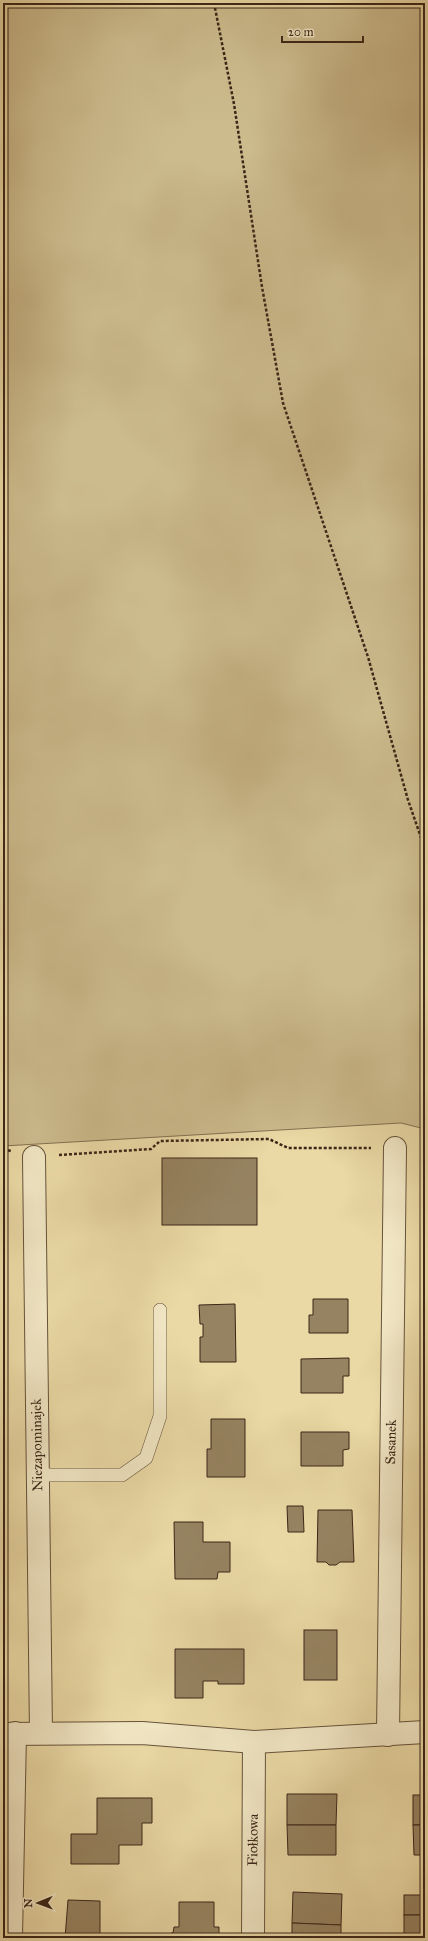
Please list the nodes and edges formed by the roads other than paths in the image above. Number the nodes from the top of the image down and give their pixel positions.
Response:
1 (395, 1148) road end
2 (34, 1157) road end
3 (160, 1310) dead end
4 (37, 1475) junction
5 (425, 1732) edge
6 (41, 1733) junction
7 (9, 1734) edge
8 (388, 1735) junction
9 (254, 1742) junction
10 (11, 1938) edge
11 (253, 1938) edge

1 - 8 street, Sasanek
2 - 4 street, Niezapominajek
3 - 4 lane
4 - 6 street, Niezapominajek
5 - 8 street
6 - 7 street
6 - 9 street
7 - 10 street
8 - 9 street
9 - 11 street, Fiołkowa

